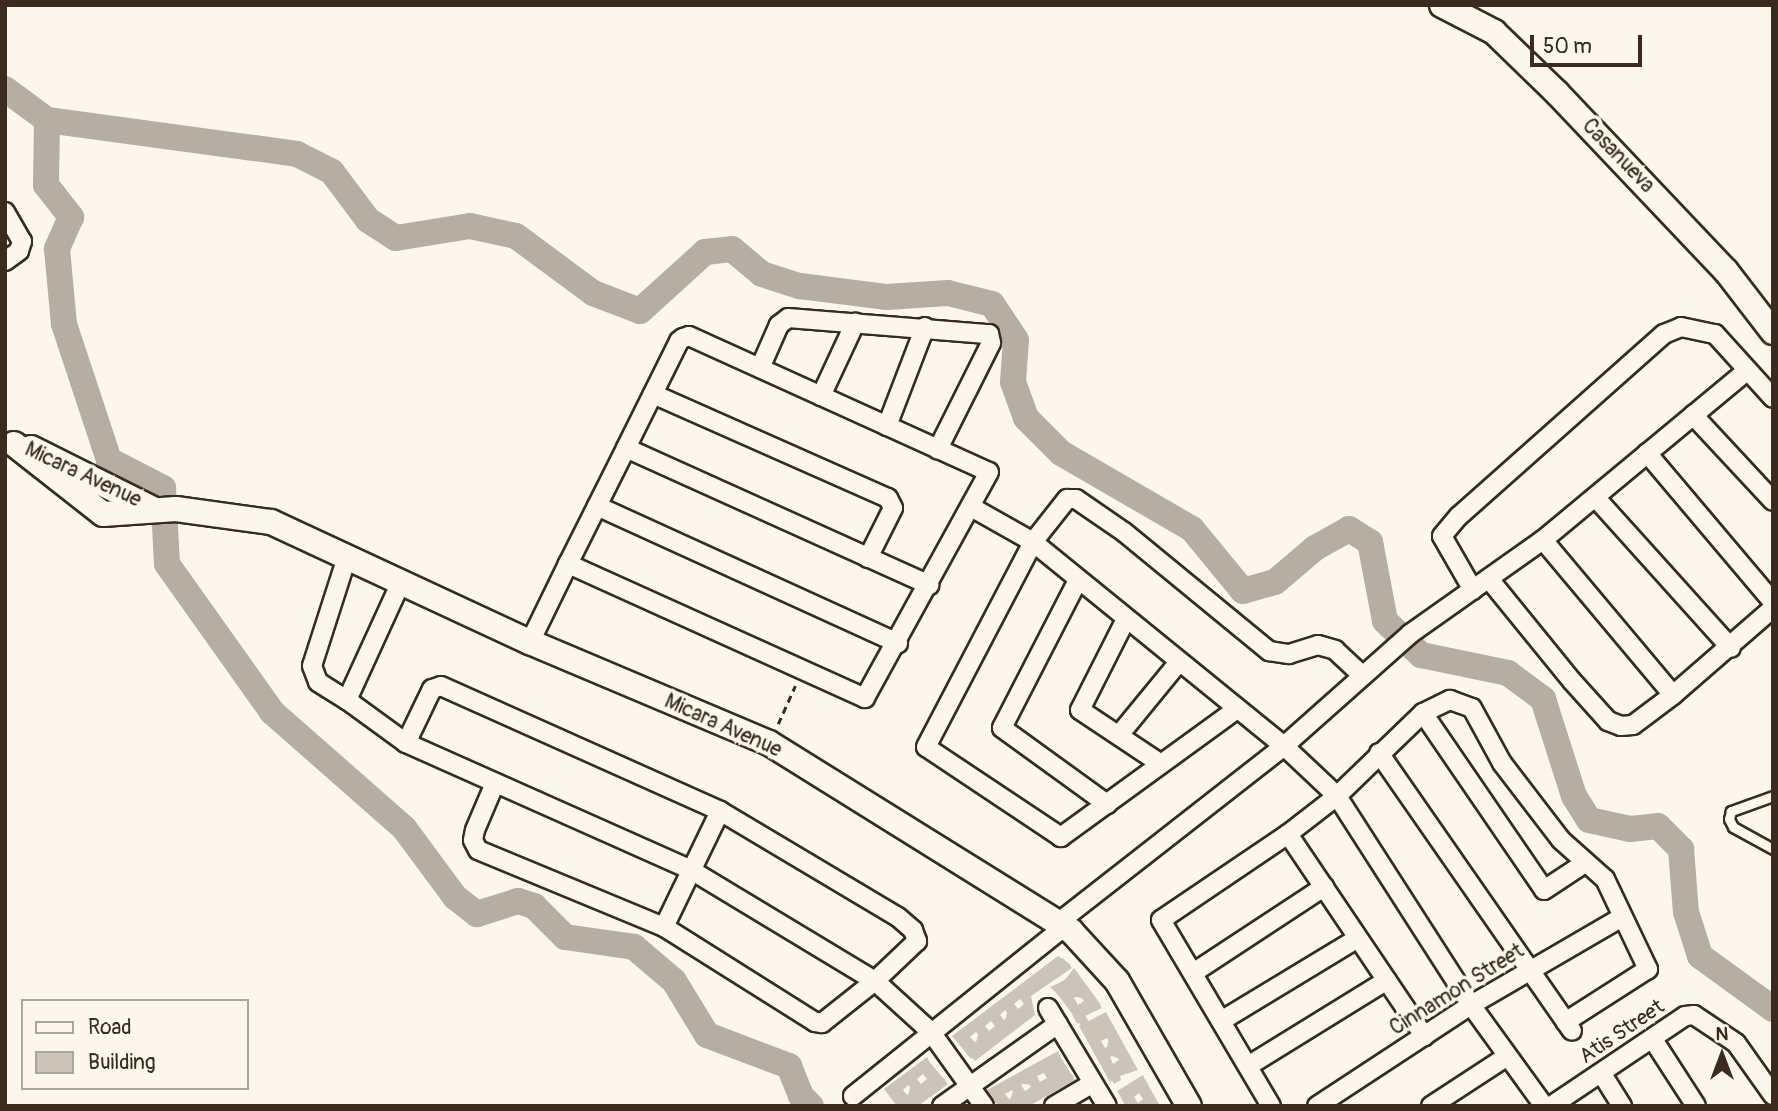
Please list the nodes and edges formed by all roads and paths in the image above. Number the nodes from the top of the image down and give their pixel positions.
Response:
1 (1443, 5) edge
2 (5, 212) edge
3 (5, 261) edge
4 (855, 323) junction
5 (925, 327) junction
6 (1773, 332) edge
7 (760, 368) junction
8 (1745, 372) junction
9 (653, 394) junction
10 (821, 396) junction
11 (1773, 398) edge
12 (1693, 415) junction
13 (887, 426) junction
14 (10, 442) edge
15 (625, 448) junction
16 (938, 449) junction
17 (1647, 453) junction
18 (1595, 496) junction
19 (1773, 501) edge
20 (597, 506) junction
21 (973, 508) junction
22 (1543, 540) junction
23 (1033, 542) junction
24 (346, 557) junction
25 (868, 558) junction
26 (568, 564) junction
27 (1489, 579) junction
28 (1077, 580) junction
29 (401, 582) junction
30 (929, 585) junction
31 (1474, 590) junction
32 (1773, 602) edge
33 (1773, 608) edge
34 (1126, 619) junction
35 (530, 642) junction
36 (898, 643) junction
37 (1731, 648) junction
38 (1179, 662) junction
39 (801, 673) junction
40 (1363, 676) junction
41 (1673, 695) junction
42 (346, 700) junction
43 (1237, 709) junction
44 (1423, 713) junction
45 (1119, 734) junction
46 (406, 743) junction
47 (769, 743) junction
48 (1284, 746) junction
49 (1379, 753) junction
50 (1161, 764) junction
51 (495, 783) junction
52 (1337, 796) junction
53 (1773, 796) edge
54 (1107, 804) junction
55 (720, 811) junction
56 (1288, 834) junction
57 (1773, 849) edge
58 (1585, 863) junction
59 (691, 870) junction
60 (1324, 887) junction
61 (1622, 917) junction
62 (1062, 924) junction
63 (664, 927) junction
64 (1358, 938) junction
65 (1530, 971) junction
66 (1193, 973) junction
67 (875, 981) junction
68 (1387, 981) junction
69 (1471, 1005) junction
70 (1221, 1021) junction
71 (932, 1032) junction
72 (1424, 1036) junction
73 (1654, 1041) junction
74 (1506, 1056) junction
75 (1248, 1066) junction
76 (1602, 1074) junction
77 (970, 1083) junction
78 (1093, 1083) junction
79 (1773, 1095) edge
80 (853, 1096) dead end
81 (942, 1106) edge
82 (984, 1106) edge
83 (1054, 1106) edge
84 (1107, 1106) edge
85 (1189, 1106) edge
86 (1272, 1106) edge
87 (1317, 1106) edge
88 (1431, 1106) edge
89 (1544, 1106) edge
90 (1551, 1106) edge
91 (1622, 1106) edge
92 (1696, 1106) edge

1 - 6 street, Casanueva
2 - 3 street
4 - 5 street
4 - 7 street
4 - 10 street
5 - 13 street
5 - 16 street
7 - 9 street
7 - 10 street
8 - 11 street
8 - 12 street
8 - 31 street
9 - 15 street
9 - 25 street
10 - 13 street
12 - 17 street
12 - 19 street
13 - 16 street
14 - 24 street, Micara Avenue
15 - 20 street
15 - 25 street
16 - 21 street
17 - 18 street
17 - 32 street
18 - 22 street
18 - 37 street
20 - 26 street
20 - 36 street
21 - 23 street
21 - 30 street
22 - 27 street
22 - 41 street
23 - 28 street
23 - 40 street
23 - 54 street
24 - 29 street, Micara Avenue
24 - 42 street
25 - 30 street
26 - 35 street
26 - 39 street
27 - 31 street
27 - 41 street
28 - 34 street
28 - 54 street
29 - 35 street, Micara Avenue
29 - 42 street
30 - 36 street
31 - 40 street
33 - 37 street
34 - 38 street
34 - 45 street
35 - 47 street, Micara Avenue
36 - 39 street
37 - 41 street
38 - 43 street
38 - 45 street
39 - 47 path
40 - 48 street
42 - 46 street
43 - 48 street
43 - 50 street
44 - 49 street
44 - 58 street
44 - 58 street
45 - 50 street
46 - 51 street
46 - 55 street
47 - 62 street, Micara Avenue
48 - 52 street
48 - 62 street
49 - 52 street
49 - 65 street
50 - 54 street
51 - 59 street
51 - 63 street
52 - 56 street
52 - 69 street
53 - 57 lane
55 - 59 street
55 - 67 street
56 - 60 street
56 - 66 street
58 - 61 street
59 - 63 street
59 - 67 street
60 - 64 street
60 - 66 street
61 - 65 street, Cinnamon Street
61 - 65 street
62 - 71 street
62 - 85 street, Micara Avenue
63 - 67 street
64 - 68 street
64 - 70 street
65 - 69 street, Cinnamon Street
66 - 70 street
67 - 71 street
68 - 72 street
68 - 75 street
69 - 72 street, Cinnamon Street
69 - 74 street
70 - 75 street
71 - 77 street
71 - 80 street
72 - 87 street, Cinnamon Street
73 - 76 street, Atis Street
73 - 79 street, Atis Street
73 - 92 street
74 - 88 street
74 - 89 street
75 - 86 street
76 - 90 street, Atis Street
76 - 91 street
77 - 78 street
77 - 81 street
77 - 82 street
78 - 83 street
78 - 84 street

